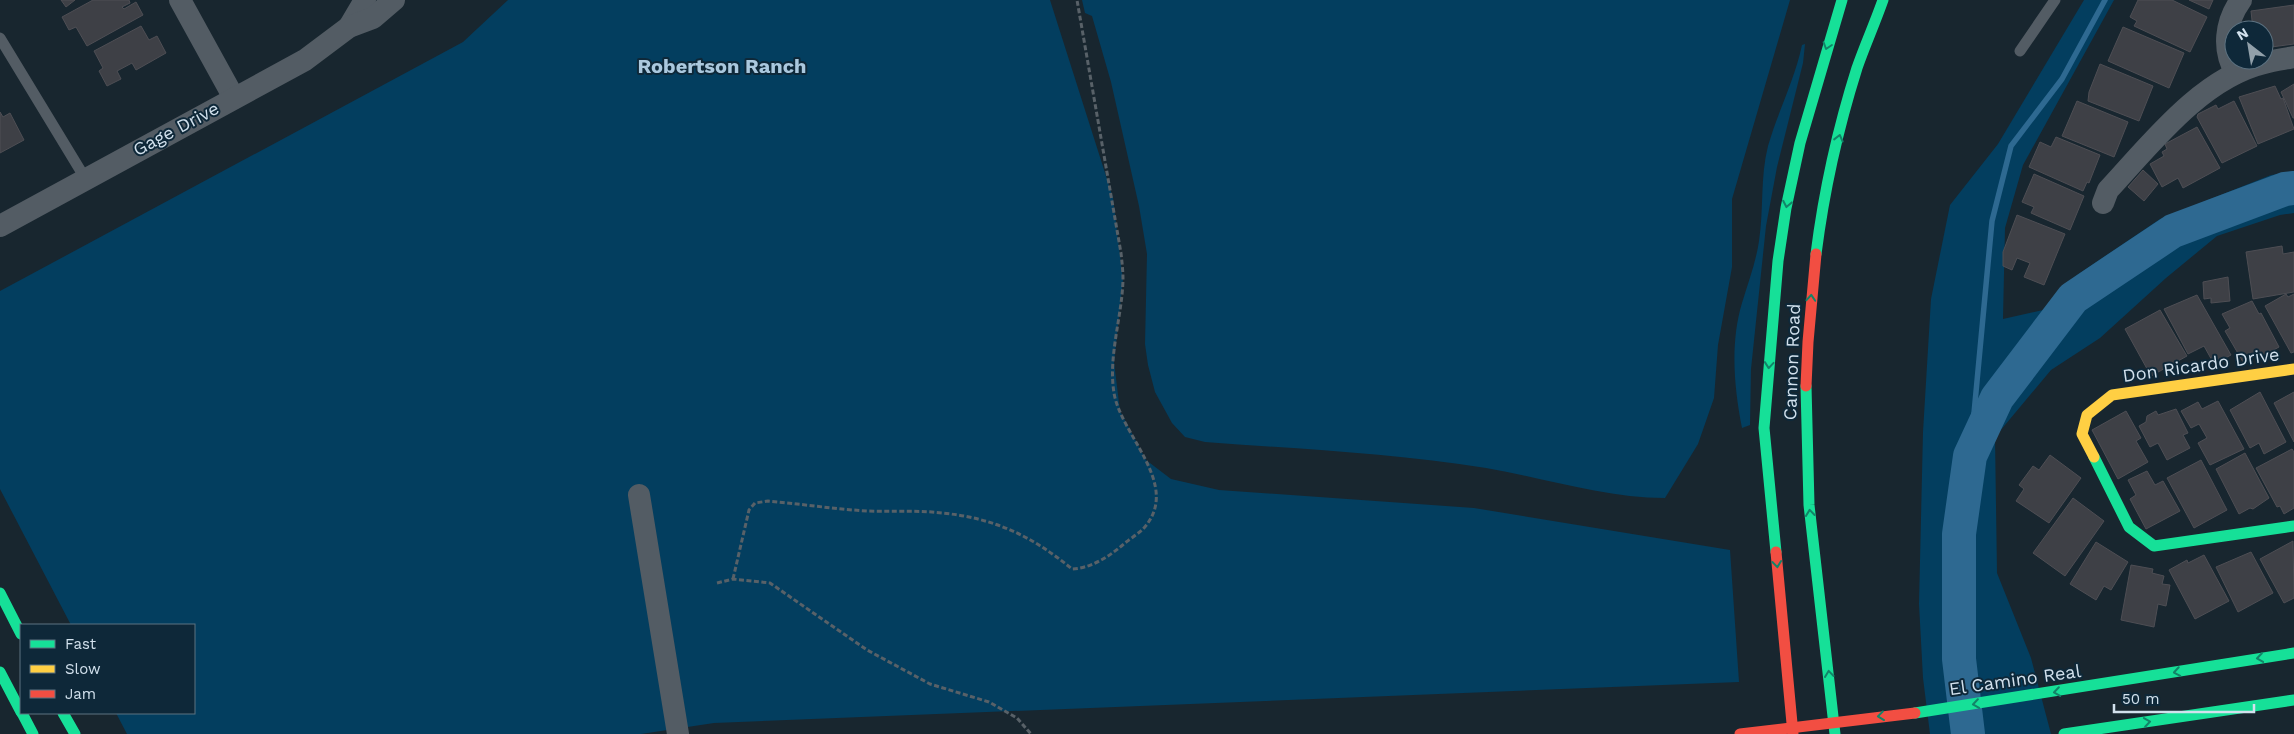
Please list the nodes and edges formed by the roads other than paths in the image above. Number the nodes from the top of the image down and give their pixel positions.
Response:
1 (180, 0) edge
2 (366, 0) edge
3 (394, 0) edge
4 (1842, 0) edge
5 (1883, 0) edge
6 (2055, 0) edge
7 (2241, 0) edge
8 (350, 27) junction
9 (0, 38) edge
10 (2020, 51) dead end
11 (2294, 58) edge
12 (2236, 73) junction
13 (234, 98) junction
14 (85, 178) junction
15 (2103, 203) dead end
16 (0, 226) edge
17 (2294, 370) edge
18 (639, 496) dead end
19 (2294, 526) edge
20 (1, 598) edge
21 (20, 632) edge
22 (2294, 653) edge
23 (0, 672) edge
24 (2294, 700) edge
25 (20, 708) edge
26 (23, 714) edge
27 (64, 714) edge
28 (1835, 728) edge
29 (1793, 731) edge
30 (33, 734) edge
31 (74, 734) edge
32 (678, 734) edge
33 (1740, 734) edge
34 (2064, 734) edge

1 - 13 street
2 - 8 street, Gage Drive
3 - 8 street, Gage Drive
4 -> 29 main road, Cannon Road
28 -> 5 main road, Cannon Road
6 - 10 lane
7 - 12 street
8 - 13 street, Gage Drive
9 - 14 lane
11 - 12 street
12 - 15 street
13 - 14 street, Gage Drive
14 - 16 street, Gage Drive
17 - 19 main road, Don Ricardo Drive
18 - 32 street
20 - 21 main road
22 -> 28 main road, El Camino Real
23 - 25 main road
34 -> 24 main road
26 - 30 main road
27 - 31 main road
28 - 29 main road, El Camino Real
29 - 33 main road, El Camino Real

